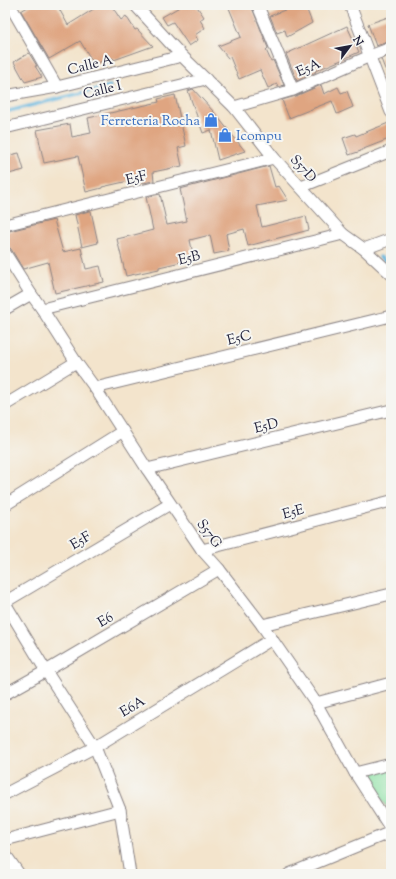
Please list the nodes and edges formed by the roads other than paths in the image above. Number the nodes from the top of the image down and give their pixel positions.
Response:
1 (10, 5) edge
2 (350, 5) edge
3 (258, 6) edge
4 (142, 7) edge
5 (391, 48) edge
6 (182, 56) junction
7 (370, 56) junction
8 (206, 79) junction
9 (57, 87) junction
10 (293, 90) junction
11 (5, 96) edge
12 (234, 107) junction
13 (391, 112) edge
14 (5, 128) edge
15 (391, 151) edge
16 (274, 158) junction
17 (301, 187) junction
18 (5, 225) edge
19 (343, 234) junction
20 (391, 238) edge
21 (364, 249) junction
22 (5, 253) edge
23 (391, 274) edge
24 (31, 294) junction
25 (5, 309) edge
26 (42, 309) junction
27 (391, 316) edge
28 (76, 362) junction
29 (95, 388) junction
30 (5, 405) edge
31 (391, 410) edge
32 (123, 431) junction
33 (147, 469) junction
34 (391, 501) edge
35 (170, 504) junction
36 (5, 505) edge
37 (202, 550) junction
38 (220, 569) junction
39 (391, 594) edge
40 (5, 603) edge
41 (262, 625) junction
42 (272, 639) junction
43 (46, 671) junction
44 (391, 683) edge
45 (5, 694) edge
46 (316, 703) junction
47 (95, 747) junction
48 (391, 764) edge
49 (356, 773) junction
50 (5, 794) edge
51 (120, 810) junction
52 (391, 831) edge
53 (5, 840) edge
54 (5, 854) edge
55 (19, 874) edge
56 (130, 874) edge
57 (288, 874) edge

1 - 9 street
2 - 7 street
3 - 10 street
4 - 6 street, S57D
5 - 7 street, E5A
6 - 8 street, S57D
6 - 9 street, Calle A
7 - 10 street, E5A
7 - 13 street
8 - 12 street, S57D
8 - 14 street, Calle I
9 - 11 street, Calle A
10 - 12 street, E5A
12 - 16 street, S57D
15 - 17 street
16 - 17 street, S57D
16 - 18 street, E5F
17 - 19 street, S57D
19 - 21 street, S57D
19 - 26 street, E5B
20 - 21 street
21 - 23 street, S57D
22 - 24 street, S57G
24 - 25 street
24 - 26 street, S57G
26 - 28 street, S57G
27 - 29 street, E5C
28 - 29 street, S57G
28 - 30 street
29 - 32 street, S57G
31 - 33 street, E5D
32 - 33 street, S57G
32 - 36 street
33 - 35 street, S57G
34 - 37 street, E5E
35 - 37 street, S57G
35 - 40 street, E5F
37 - 38 street, S57G
38 - 41 street, S57G
38 - 43 street, E6
39 - 41 street
40 - 43 street
41 - 42 street, S57G
42 - 46 street, S57G
42 - 47 street, E6A
43 - 45 street, E6
43 - 47 street
44 - 46 street
46 - 49 street, S57G
47 - 50 street, E6A
47 - 51 street
48 - 49 street
49 - 52 street, S57G
51 - 53 street
51 - 56 street
52 - 57 street
54 - 55 street

